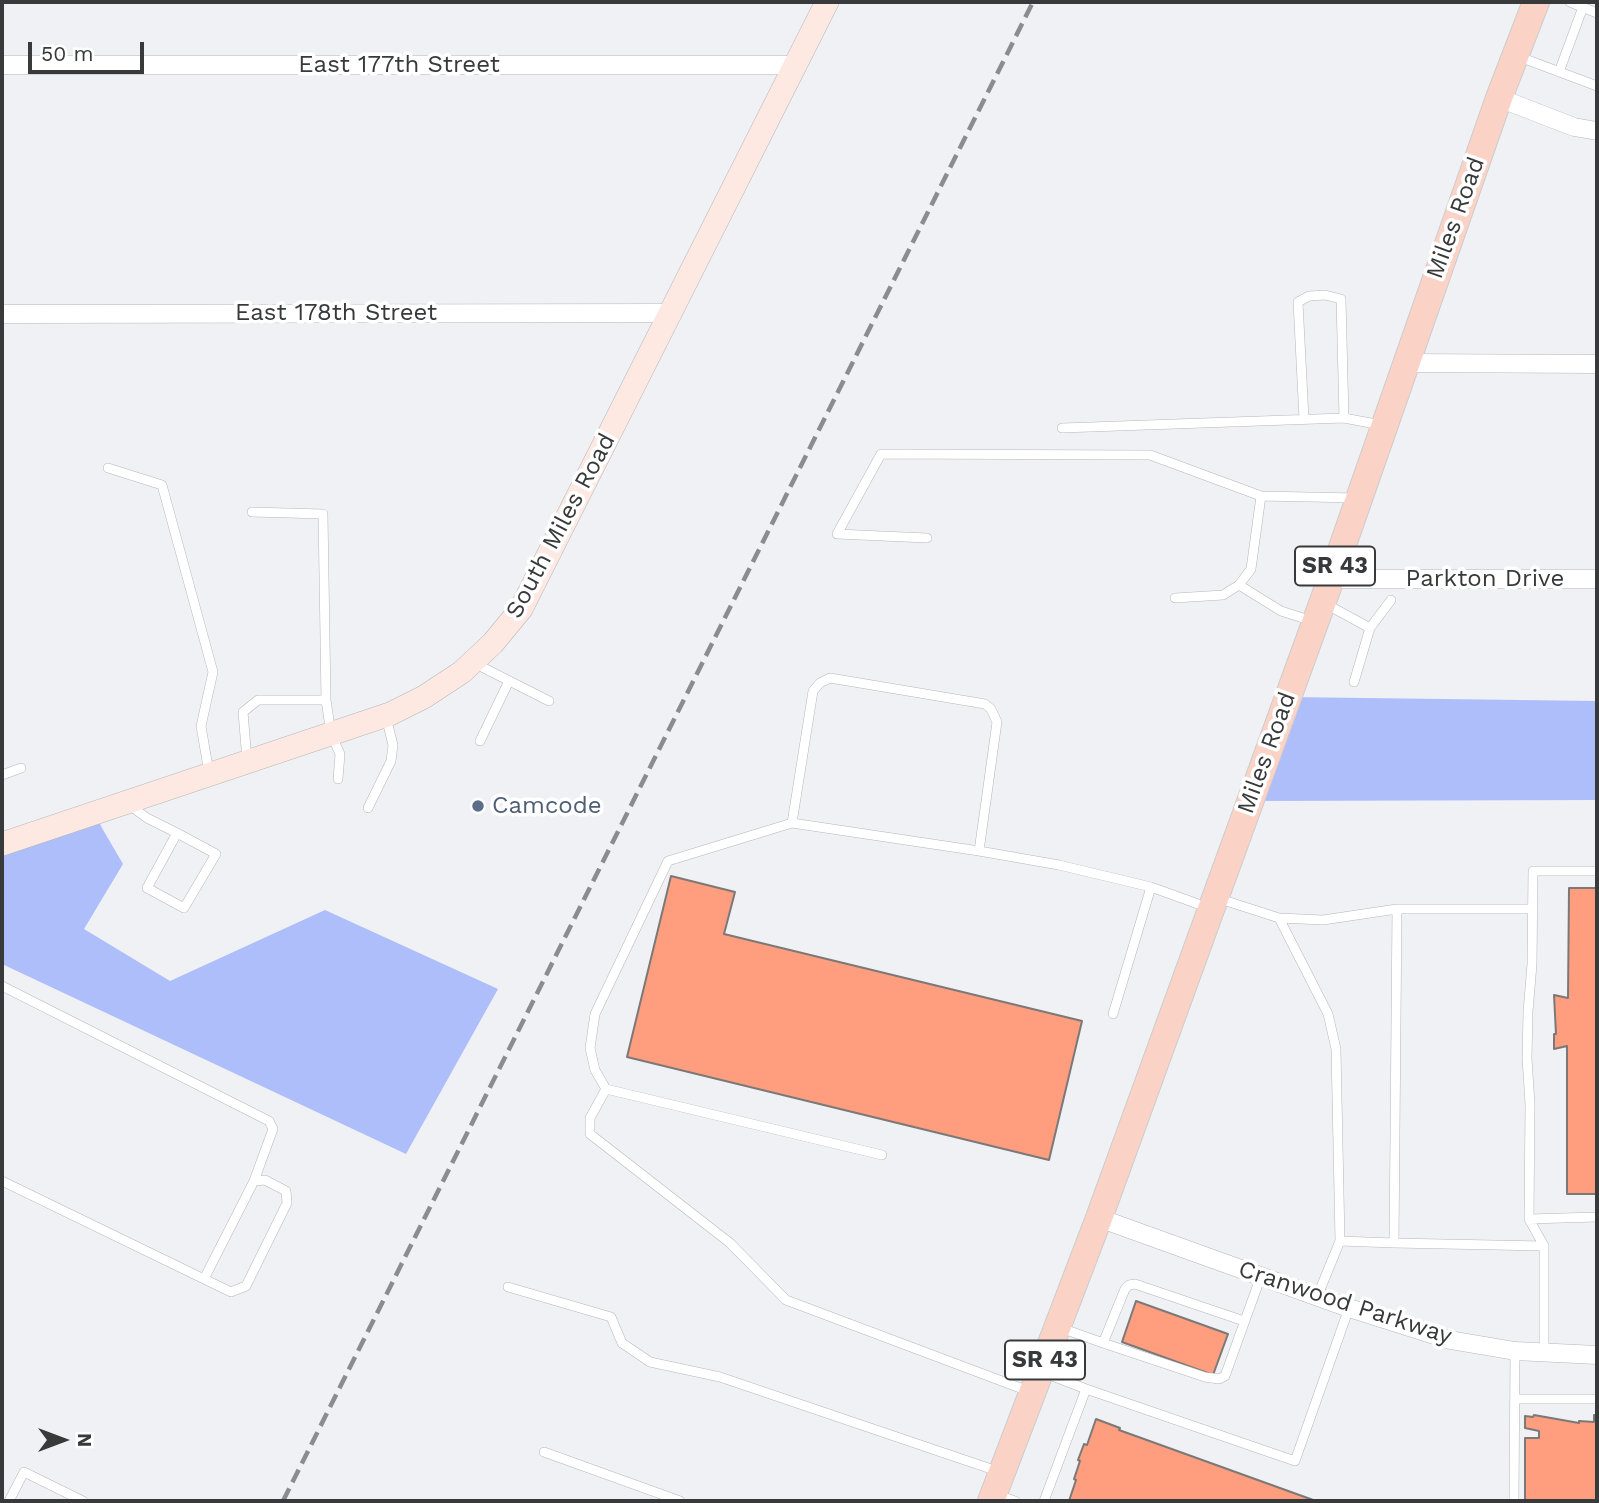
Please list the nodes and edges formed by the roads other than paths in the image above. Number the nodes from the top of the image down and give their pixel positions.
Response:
1 (827, 2) edge
2 (1536, 2) edge
3 (1570, 2) edge
4 (1583, 7) junction
5 (1597, 13) edge
6 (1515, 55) junction
7 (2, 65) edge
8 (795, 65) junction
9 (1559, 72) junction
10 (1597, 86) edge
11 (1499, 98) junction
12 (1597, 131) edge
13 (670, 313) junction
14 (2, 314) edge
15 (1404, 362) junction
16 (1597, 364) edge
17 (1344, 418) junction
18 (1304, 419) junction
19 (1383, 426) junction
20 (1062, 428) dead end
21 (108, 468) dead end
22 (1261, 496) junction
23 (1358, 498) junction
24 (252, 512) dead end
25 (927, 538) dead end
26 (1597, 579) edge
27 (1239, 585) junction
28 (1175, 598) dead end
29 (1391, 600) dead end
30 (1322, 601) junction
31 (1370, 628) junction
32 (472, 663) junction
33 (509, 681) junction
34 (1354, 682) dead end
35 (326, 700) junction
36 (549, 701) dead end
37 (386, 716) junction
38 (331, 734) junction
39 (480, 741) dead end
40 (247, 762) junction
41 (21, 768) dead end
42 (2, 775) edge
43 (209, 775) junction
44 (338, 779) dead end
45 (126, 803) junction
46 (368, 808) dead end
47 (792, 823) junction
48 (177, 833) junction
49 (2, 844) edge
50 (979, 851) junction
51 (1597, 871) edge
52 (1151, 887) junction
53 (1213, 903) junction
54 (1397, 909) junction
55 (1533, 909) junction
56 (1279, 918) junction
57 (2, 986) edge
58 (1113, 1014) dead end
59 (606, 1088) junction
60 (882, 1154) dead end
61 (2, 1181) edge
62 (254, 1181) junction
63 (1597, 1217) edge
64 (1099, 1218) junction
65 (1528, 1219) junction
66 (1340, 1241) junction
67 (1394, 1243) junction
68 (1544, 1246) junction
69 (1261, 1276) junction
70 (204, 1279) junction
71 (508, 1287) dead end
72 (1317, 1297) junction
73 (1349, 1308) junction
74 (1244, 1321) junction
75 (1057, 1326) junction
76 (1103, 1343) junction
77 (1515, 1351) junction
78 (1544, 1353) junction
79 (1597, 1355) edge
80 (1036, 1382) junction
81 (1086, 1389) junction
82 (1515, 1399) junction
83 (1597, 1399) edge
84 (544, 1452) dead end
85 (1000, 1492) edge
86 (9, 1501) edge
87 (83, 1501) edge
88 (680, 1501) edge
89 (1044, 1501) edge
90 (1514, 1501) edge

1 - 8 street, South Miles Road
2 - 6 main road, Miles Road / SR 43
3 - 4 lane
4 - 5 lane
4 - 9 lane
6 - 9 lane
6 - 11 main road, Miles Road / SR 43
7 - 8 street, East 177th Street
8 - 13 street, South Miles Road
9 - 10 lane
11 - 12 street
11 - 15 main road, Miles Road / SR 43
13 - 14 street, East 178th Street
13 - 32 street, South Miles Road
15 - 16 street
15 - 19 main road, Miles Road / SR 43
17 - 18 lane
17 - 18 lane
17 - 19 lane
18 - 20 lane
19 - 23 main road, Miles Road / SR 43
21 - 43 lane
22 - 23 lane
22 - 25 lane
22 - 27 lane
23 - 30 main road, Miles Road / SR 43
24 - 35 lane
26 - 30 street, Parkton Drive
27 - 28 lane
27 - 30 lane
29 - 31 lane
30 - 31 lane
30 - 53 main road, Miles Road / SR 43
31 - 34 lane
32 - 33 lane
32 - 37 street, South Miles Road
33 - 36 lane
33 - 39 lane
35 - 38 lane
35 - 40 lane
37 - 38 street, South Miles Road
37 - 46 lane
38 - 40 street, South Miles Road
38 - 44 lane
40 - 43 street, South Miles Road
41 - 42 lane
43 - 45 street, South Miles Road
45 - 48 lane
45 - 49 street, South Miles Road
47 - 50 lane
47 - 50 lane
47 - 59 lane
48 - 48 lane
50 - 52 lane
51 - 55 lane
52 - 53 lane
52 - 58 lane
53 - 56 lane
53 - 64 main road, Miles Road / SR 43
54 - 55 lane
54 - 56 lane
54 - 67 lane
55 - 65 lane
56 - 66 lane
57 - 62 lane
59 - 60 lane
59 - 80 lane
61 - 70 lane
62 - 70 lane
62 - 70 lane
63 - 65 lane
64 - 69 street, Cranwood Parkway
64 - 75 main road, Miles Road / SR 43
65 - 68 lane
66 - 67 lane
66 - 72 lane
67 - 68 lane
68 - 78 lane
69 - 72 street, Cranwood Parkway
69 - 74 lane
71 - 85 lane
72 - 73 street, Cranwood Parkway
73 - 77 street, Cranwood Parkway
73 - 81 lane
74 - 76 lane
74 - 76 lane
75 - 76 lane
75 - 80 main road, Miles Road / SR 43
77 - 78 street, Cranwood Parkway
77 - 82 lane
78 - 79 street, Cranwood Parkway
80 - 81 lane
80 - 85 main road, Miles Road / SR 43
81 - 89 lane
82 - 83 lane
82 - 90 lane
84 - 88 lane
86 - 87 lane

